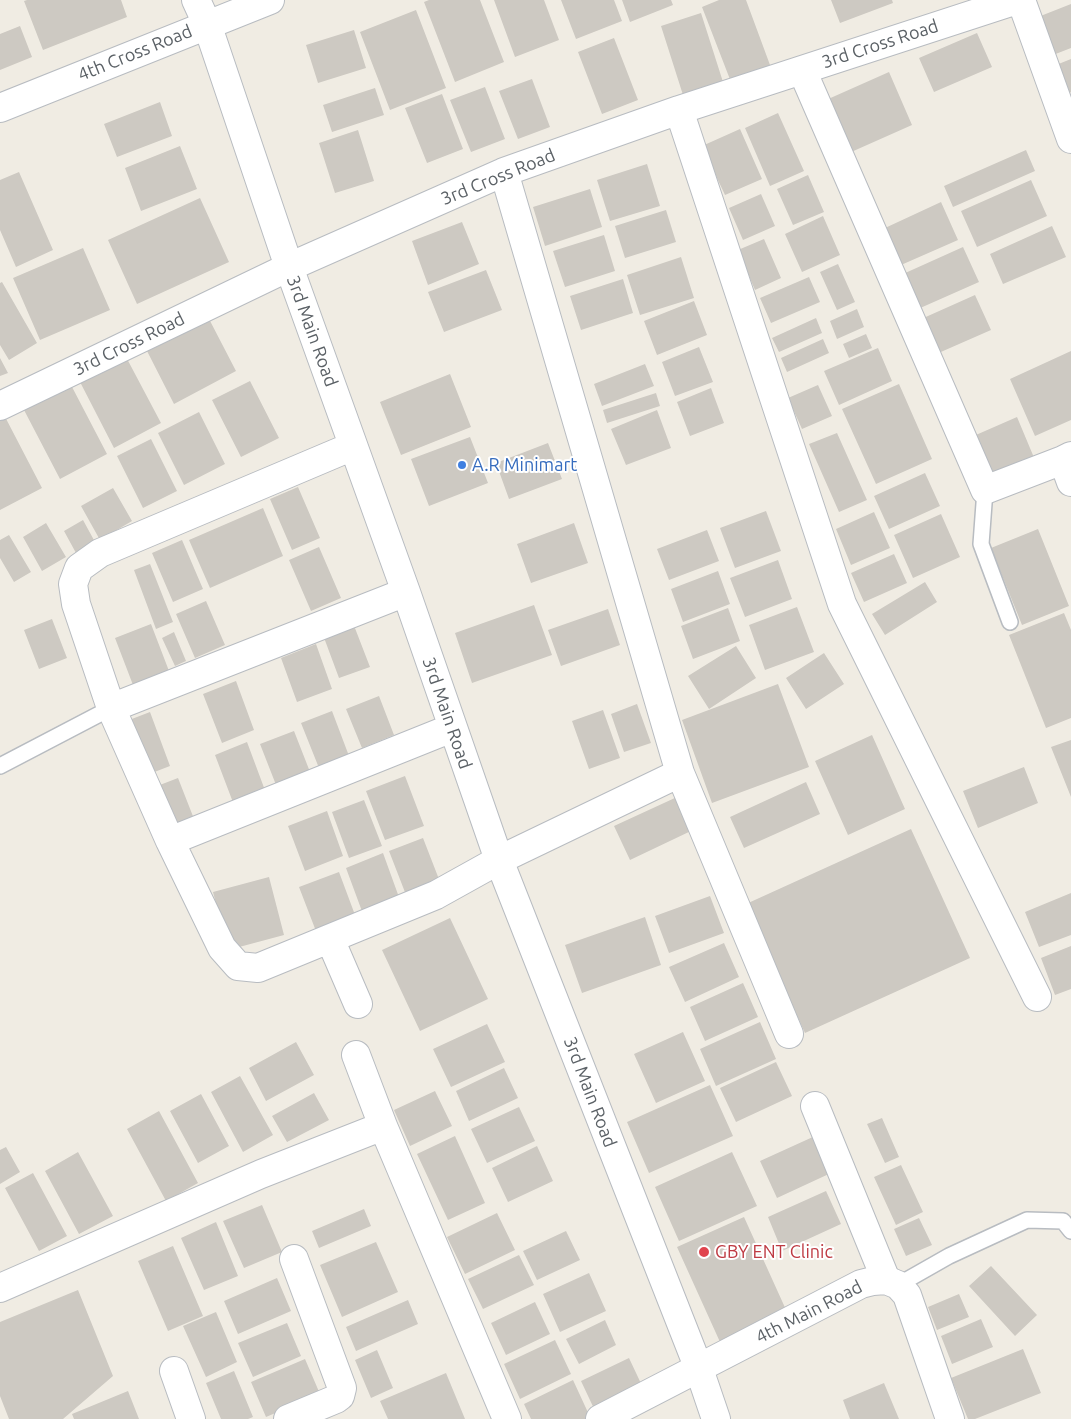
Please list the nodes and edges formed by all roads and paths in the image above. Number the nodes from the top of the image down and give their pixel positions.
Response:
1 (270, 0) edge
2 (1017, 0) edge
3 (1021, 0) edge
4 (202, 12) edge
5 (802, 70) junction
6 (0, 108) edge
7 (679, 110) junction
8 (1071, 139) edge
9 (504, 172) junction
10 (289, 267) junction
11 (0, 406) edge
12 (353, 446) junction
13 (1068, 466) edge
14 (985, 490) junction
15 (406, 592) junction
16 (1010, 622) dead end
17 (111, 708) junction
18 (452, 728) junction
19 (0, 766) edge
20 (680, 773) junction
21 (170, 842) junction
22 (499, 860) junction
23 (330, 939) junction
24 (1037, 997) dead end
25 (358, 1004) dead end
26 (789, 1034) dead end
27 (356, 1055) dead end
28 (815, 1106) dead end
29 (383, 1126) junction
30 (1071, 1231) edge
31 (294, 1260) dead end
32 (892, 1282) junction
33 (0, 1288) edge
34 (699, 1369) junction
35 (174, 1371) dead end
36 (191, 1419) edge
37 (288, 1419) edge
38 (507, 1419) edge
39 (600, 1419) edge
40 (716, 1419) edge
41 (950, 1419) edge

1 - 4 street, 4th Cross Road
2 - 5 street, 3rd Cross Road
3 - 8 street
4 - 6 street, 4th Cross Road
4 - 10 street, 3rd Main Road
5 - 7 street, 3rd Cross Road
5 - 14 street
7 - 9 street, 3rd Cross Road
7 - 24 street
9 - 10 street, 3rd Cross Road
9 - 20 street
10 - 11 street, 3rd Cross Road
10 - 12 street, 3rd Main Road
12 - 15 street, 3rd Main Road
12 - 17 street
13 - 14 street
14 - 16 lane
15 - 17 street
15 - 18 street, 3rd Main Road
17 - 19 lane
17 - 21 street
18 - 21 street
18 - 22 street, 3rd Main Road
20 - 22 street
20 - 26 street
21 - 23 street
22 - 23 street
22 - 34 street, 3rd Main Road
23 - 25 street
27 - 29 street
28 - 32 street
29 - 33 street
29 - 38 street
30 - 32 lane
31 - 37 street
32 - 34 street, 4th Main Road
32 - 41 street
34 - 39 street, 4th Main Road
34 - 40 street, 3rd Main Road
35 - 36 street

